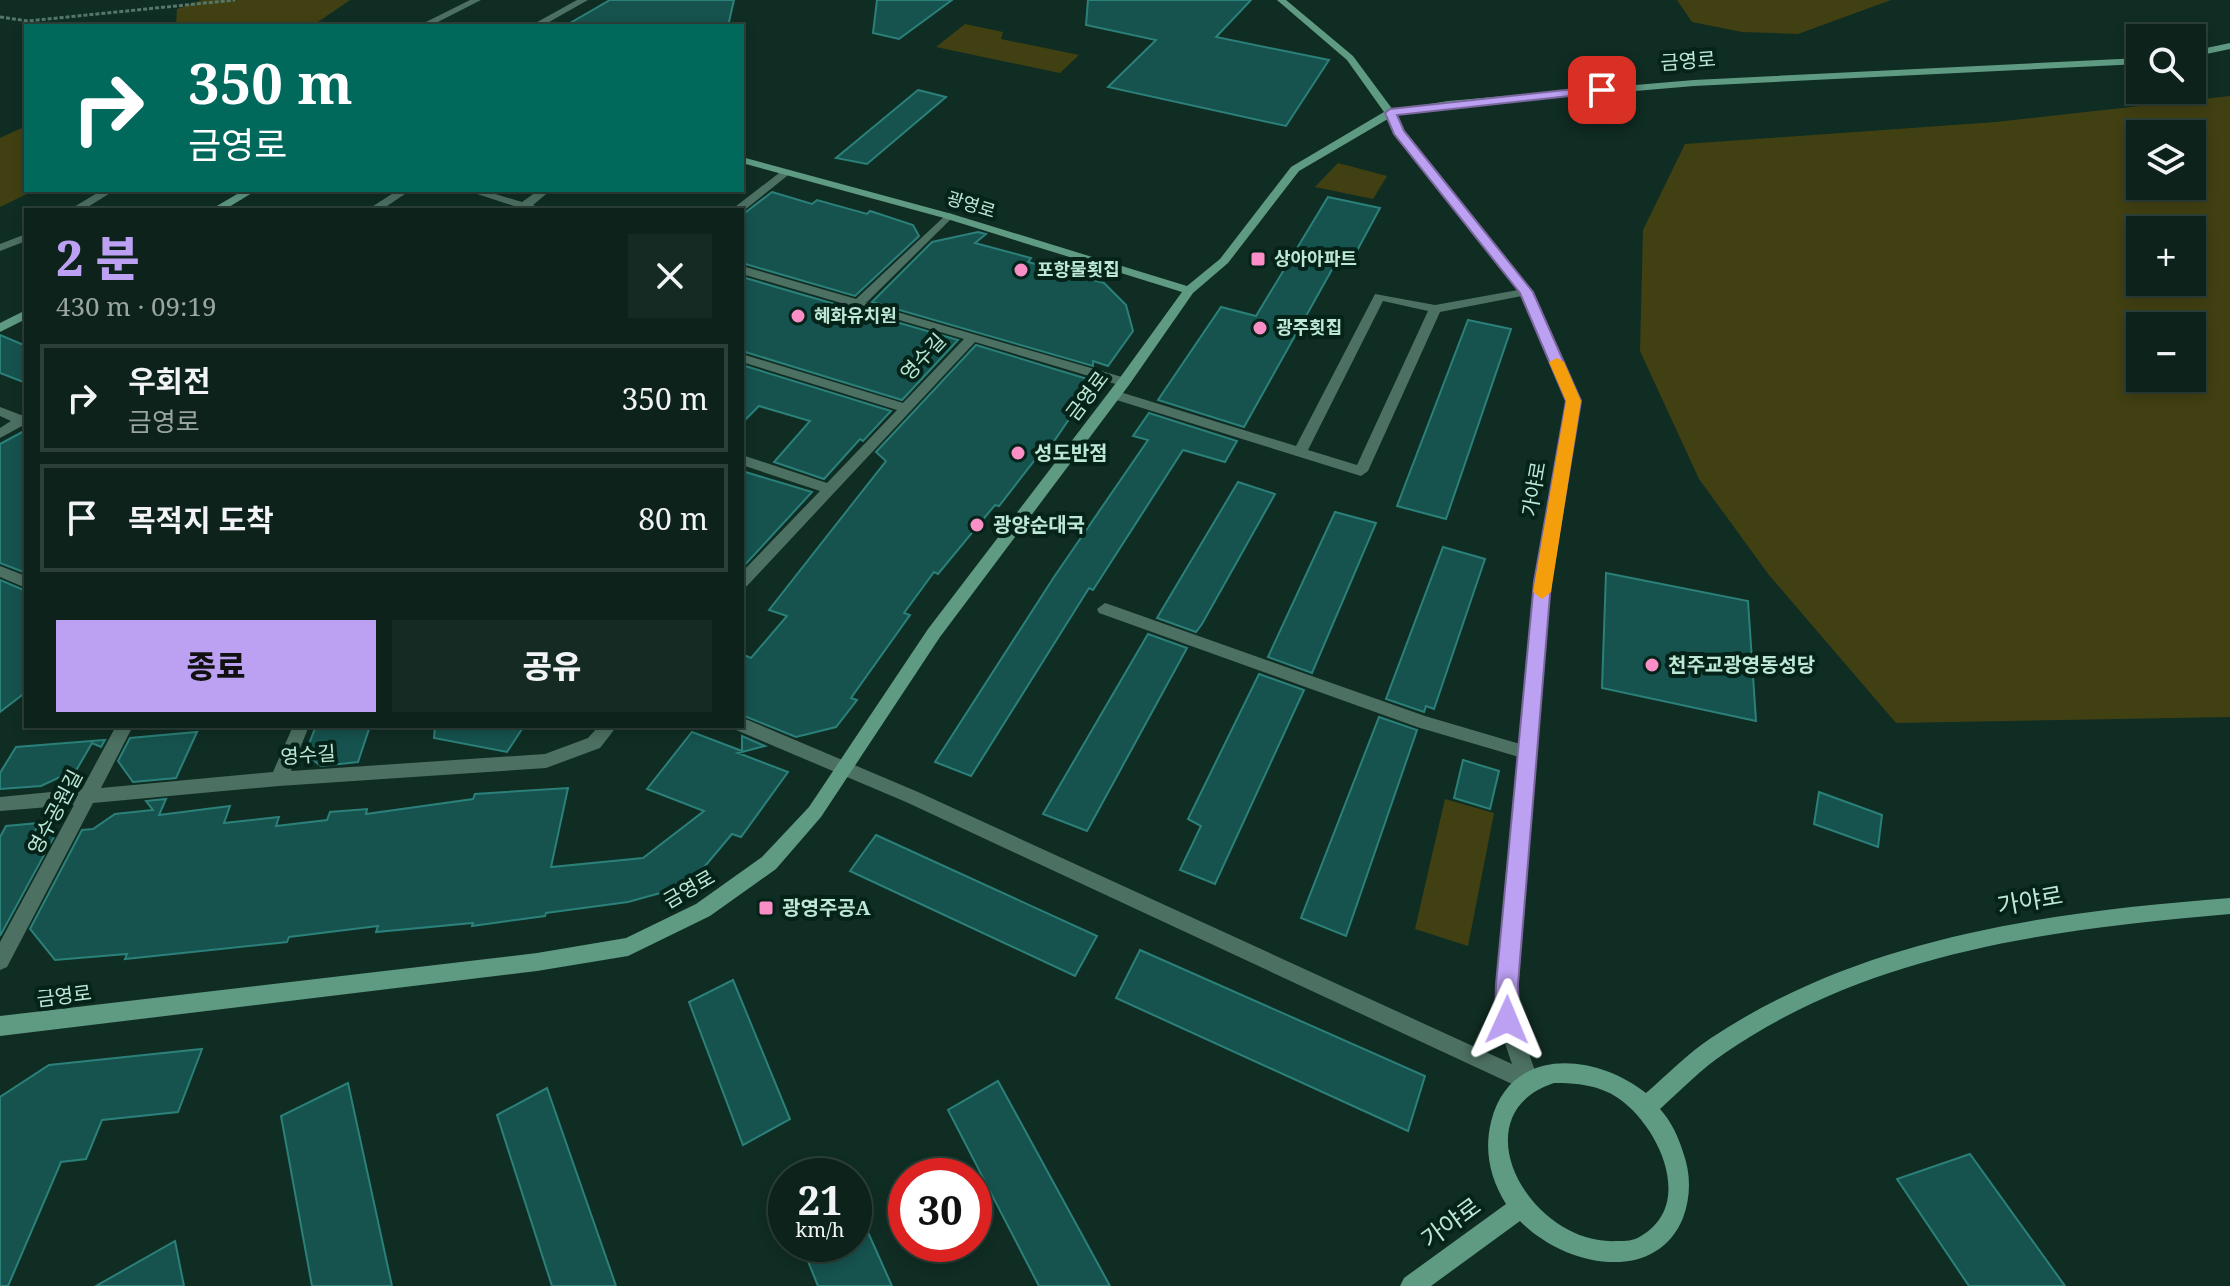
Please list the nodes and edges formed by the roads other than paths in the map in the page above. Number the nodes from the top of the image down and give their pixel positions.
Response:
1 (477, 0) edge
2 (584, 0) edge
3 (1281, 0) edge
4 (427, 24) edge
5 (539, 24) edge
6 (2230, 46) edge
7 (2206, 51) edge
8 (2126, 62) edge
9 (1390, 113) junction
10 (744, 161) edge
11 (787, 172) junction
12 (106, 192) edge
13 (248, 192) edge
14 (403, 192) edge
15 (477, 192) edge
16 (543, 192) edge
17 (524, 206) junction
18 (78, 208) edge
19 (220, 208) edge
20 (376, 208) edge
21 (531, 208) edge
22 (740, 208) edge
23 (948, 216) junction
24 (24, 238) edge
25 (0, 248) edge
26 (744, 271) edge
27 (1189, 290) junction
28 (1526, 292) junction
29 (858, 304) junction
30 (1435, 309) junction
31 (24, 315) edge
32 (0, 328) edge
33 (972, 338) junction
34 (744, 359) edge
35 (1120, 389) junction
36 (905, 408) junction
37 (0, 411) edge
38 (24, 421) edge
39 (24, 422) edge
40 (0, 434) edge
41 (1300, 452) junction
42 (744, 461) edge
43 (829, 489) junction
44 (0, 571) edge
45 (744, 580) edge
46 (24, 581) edge
47 (1105, 609) dead end
48 (744, 726) edge
49 (124, 728) edge
50 (300, 728) edge
51 (607, 728) edge
52 (1528, 753) junction
53 (842, 766) junction
54 (279, 779) junction
55 (87, 797) junction
56 (0, 804) edge
57 (2230, 906) edge
58 (0, 961) edge
59 (0, 1026) edge
60 (1529, 1082) junction
61 (1645, 1108) junction
62 (1522, 1206) junction
63 (1412, 1286) edge

1 - 4 street
2 - 5 street
3 - 9 street, 가야로
6 - 7 street
8 - 9 street, 금영로
9 - 27 street, 금영로
9 - 28 street, 가야로
10 - 11 street, 광영로
11 - 22 street
11 - 23 street, 광영로
12 - 18 street
13 - 19 street
14 - 20 street
15 - 17 street
16 - 17 street
17 - 21 street
23 - 27 street, 광영로
23 - 29 street
24 - 25 street
26 - 29 street, 영수길
27 - 35 street, 금영로
28 - 30 street
28 - 52 street, 가야로
29 - 33 street, 영수길
30 - 41 street
30 - 41 street
31 - 32 street
33 - 35 street
33 - 36 street, 영수길
34 - 36 street
35 - 41 street
35 - 53 street, 금영로
36 - 43 street, 영수길
37 - 38 street
39 - 40 street
42 - 43 street
43 - 45 street, 영수길
44 - 46 street
47 - 52 street
48 - 53 street
49 - 55 street, 영수공원길
50 - 54 street
51 - 54 street, 영수길
52 - 60 street, 가야로
53 - 59 street, 금영로
53 - 60 street
54 - 55 street, 영수길
55 - 56 street, 영수길
55 - 58 street, 영수공원길
57 - 61 street, 가야로
60 - 61 street
60 - 62 street
61 - 62 street
62 - 63 street, 가야로

